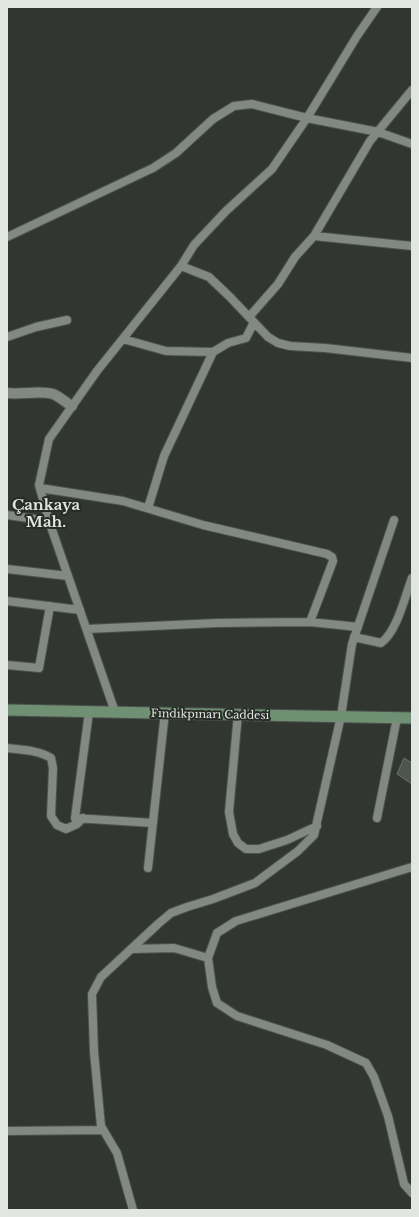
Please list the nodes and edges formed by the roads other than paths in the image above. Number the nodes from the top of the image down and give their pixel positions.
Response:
1 (377, 7) edge
2 (412, 90) edge
3 (307, 118) junction
4 (378, 132) junction
5 (412, 144) edge
6 (314, 236) junction
7 (7, 237) edge
8 (412, 246) edge
9 (181, 266) junction
10 (252, 319) junction
11 (67, 320) dead end
12 (7, 337) edge
13 (123, 339) junction
14 (213, 352) junction
15 (412, 358) edge
16 (7, 393) edge
17 (72, 406) junction
18 (40, 488) junction
19 (148, 508) junction
20 (7, 515) edge
21 (394, 520) dead end
22 (48, 521) junction
23 (7, 569) edge
24 (68, 576) junction
25 (412, 578) edge
26 (7, 601) edge
27 (50, 606) junction
28 (80, 610) junction
29 (310, 622) junction
30 (358, 627) junction
31 (87, 629) junction
32 (354, 638) junction
33 (7, 664) edge
34 (7, 710) edge
35 (89, 712) junction
36 (115, 712) junction
37 (165, 712) junction
38 (238, 714) junction
39 (341, 716) junction
40 (397, 718) junction
41 (412, 718) edge
42 (7, 748) edge
43 (83, 818) junction
44 (377, 818) dead end
45 (153, 823) junction
46 (317, 826) junction
47 (412, 867) edge
48 (148, 868) dead end
49 (131, 949) junction
50 (208, 958) junction
51 (103, 1130) junction
52 (7, 1131) edge
53 (412, 1193) edge
54 (133, 1210) edge

1 - 3 street
2 - 4 street
3 - 4 street
3 - 7 street
3 - 9 street
4 - 5 street
4 - 6 street
6 - 8 street
6 - 10 street
9 - 10 street
9 - 13 street
10 - 14 street
10 - 15 street
11 - 12 street
13 - 14 street
13 - 17 street
14 - 19 street
16 - 17 street
17 - 18 street
18 - 19 street
18 - 22 street
19 - 29 street
20 - 22 street
21 - 30 street
22 - 24 street
23 - 24 street
24 - 28 street
25 - 32 street
26 - 27 street
27 - 28 street
27 - 33 street
28 - 31 street
29 - 30 street
29 - 31 street
30 - 32 street
31 - 36 street
32 - 39 street
34 - 35 main road, Fındıkpınarı Caddesi
35 - 36 main road, Fındıkpınarı Caddesi
35 - 43 street
36 - 37 main road, Fındıkpınarı Caddesi
37 - 38 main road, Fındıkpınarı Caddesi
37 - 45 street
38 - 39 main road, Fındıkpınarı Caddesi
38 - 46 street
39 - 40 main road, Fındıkpınarı Caddesi
39 - 46 street
40 - 41 main road, Fındıkpınarı Caddesi
40 - 44 street
42 - 43 street
43 - 45 street
45 - 48 street
46 - 49 street
47 - 50 street
49 - 50 street
49 - 51 street
50 - 53 street
51 - 52 street
51 - 54 street

